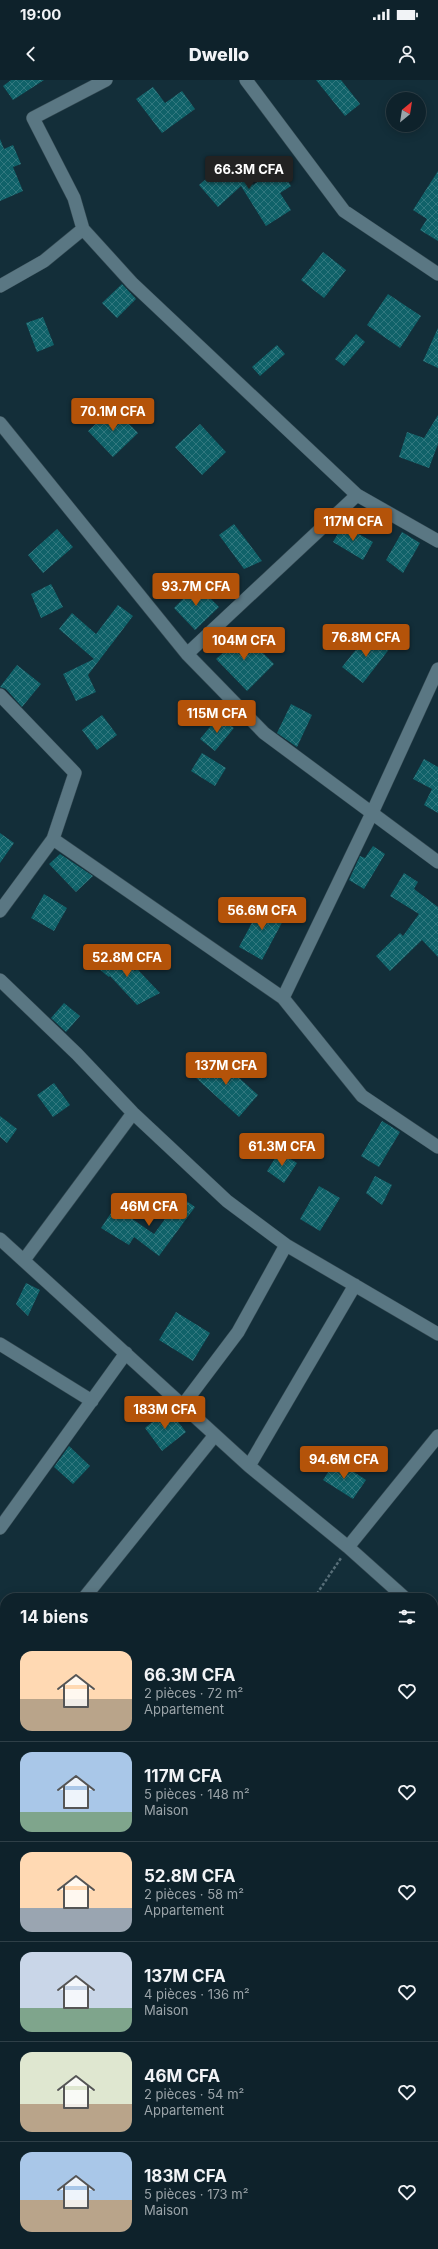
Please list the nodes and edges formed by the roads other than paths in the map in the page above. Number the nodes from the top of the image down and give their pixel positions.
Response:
1 (106, 80) edge
2 (246, 80) edge
3 (83, 229) junction
4 (438, 274) edge
5 (0, 286) edge
6 (0, 422) edge
7 (356, 495) junction
8 (438, 541) edge
9 (186, 654) junction
10 (438, 668) edge
11 (0, 695) edge
12 (372, 813) junction
13 (52, 839) junction
14 (438, 862) edge
15 (0, 911) edge
16 (0, 980) edge
17 (284, 998) junction
18 (133, 1113) junction
19 (438, 1147) edge
20 (0, 1239) edge
21 (286, 1245) junction
22 (24, 1260) junction
23 (355, 1285) junction
24 (438, 1334) edge
25 (0, 1344) edge
26 (126, 1353) junction
27 (92, 1401) junction
28 (183, 1405) junction
29 (215, 1435) junction
30 (438, 1436) edge
31 (249, 1466) junction
32 (0, 1528) edge
33 (348, 1547) junction
34 (88, 1593) edge
35 (399, 1593) edge

1 - 3 street
2 - 4 street
3 - 5 street
3 - 7 street
6 - 9 street
7 - 8 street
7 - 9 street
9 - 12 street
10 - 12 street
11 - 13 street
12 - 14 street
12 - 17 street
13 - 15 street
13 - 17 street
16 - 18 street
17 - 19 street
18 - 21 street
18 - 22 street
20 - 22 street
21 - 23 street
21 - 28 street
22 - 26 street
23 - 24 street
23 - 31 street
25 - 27 street
26 - 27 street
26 - 28 street
27 - 32 street
28 - 29 street
29 - 31 street
29 - 34 street
30 - 33 street
31 - 33 street
33 - 35 street

